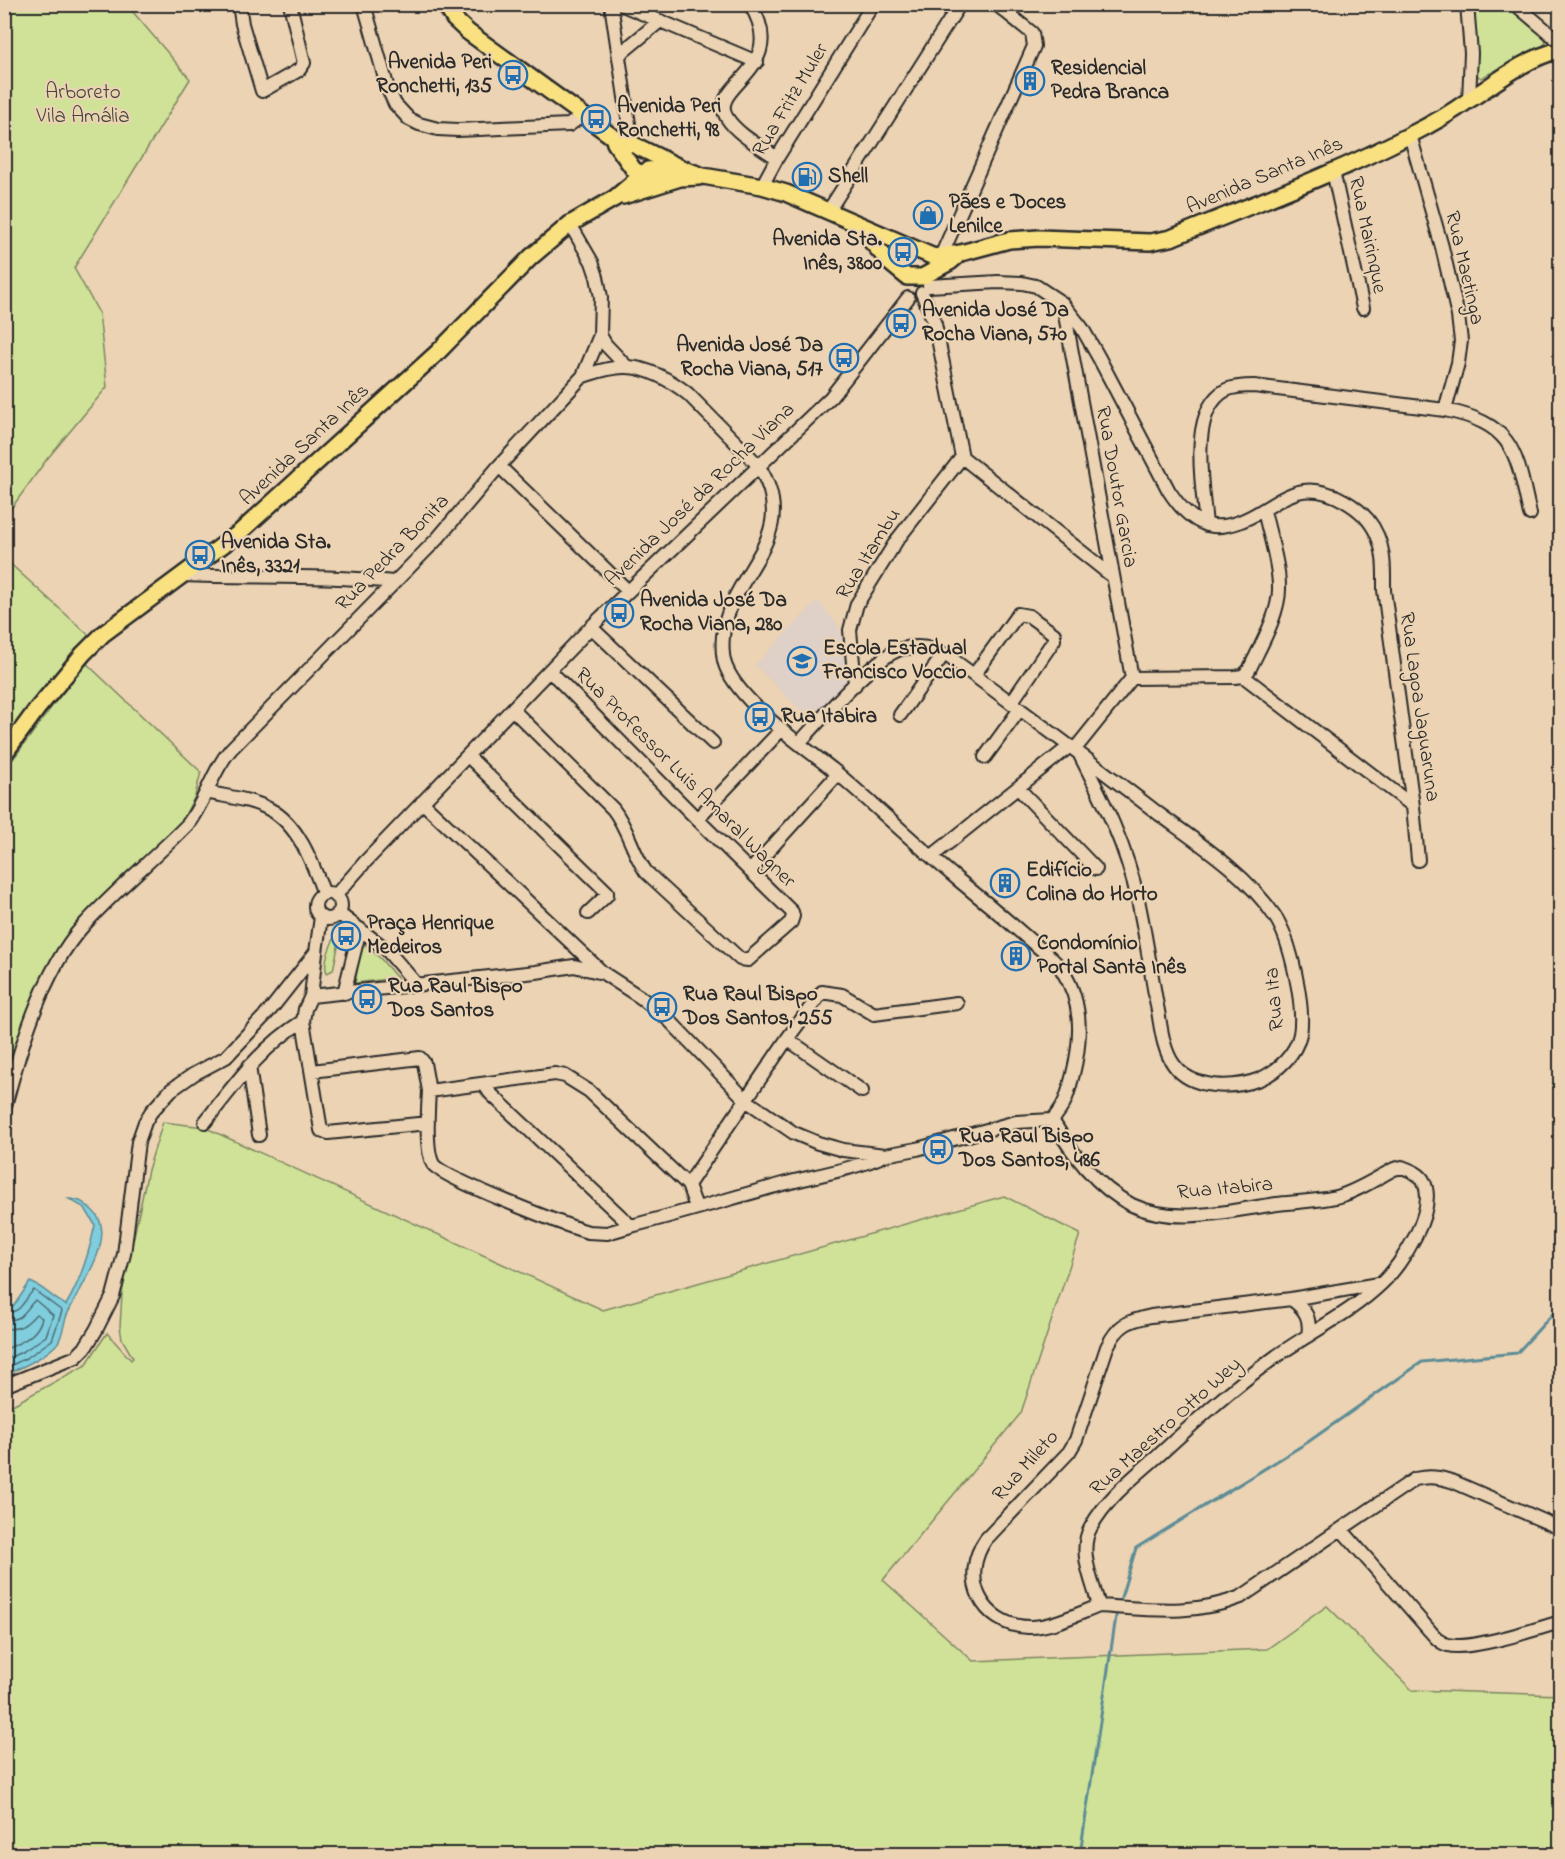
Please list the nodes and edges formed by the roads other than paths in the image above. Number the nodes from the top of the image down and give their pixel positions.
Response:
1 (238, 4) edge
2 (290, 4) edge
3 (364, 4) edge
4 (445, 4) edge
5 (611, 4) edge
6 (620, 4) edge
7 (750, 4) edge
8 (873, 4) edge
9 (960, 4) edge
10 (996, 4) edge
11 (1467, 4) edge
12 (1515, 4) edge
13 (660, 21) junction
14 (1560, 42) edge
15 (1560, 50) edge
16 (620, 54) junction
17 (757, 62) junction
18 (1469, 100) junction
19 (583, 115) junction
20 (1410, 135) junction
21 (613, 137) junction
22 (632, 144) junction
23 (777, 158) junction
24 (1333, 171) junction
25 (679, 173) junction
26 (646, 178) junction
27 (762, 186) junction
28 (829, 210) junction
29 (570, 224) junction
30 (858, 226) junction
31 (914, 249) junction
32 (938, 263) junction
33 (904, 275) junction
34 (925, 290) junction
35 (908, 298) junction
36 (1062, 303) junction
37 (1364, 308) dead end
38 (600, 335) junction
39 (627, 367) junction
40 (583, 376) junction
41 (1445, 410) junction
42 (962, 457) junction
43 (759, 465) junction
44 (499, 466) junction
45 (1264, 510) junction
46 (1530, 514) dead end
47 (1206, 525) junction
48 (183, 575) junction
49 (1112, 576) junction
50 (393, 582) junction
51 (628, 591) junction
52 (591, 627) junction
53 (944, 654) junction
54 (549, 672) junction
55 (974, 675) junction
56 (1243, 676) junction
57 (1132, 678) junction
58 (855, 685) junction
59 (1016, 706) junction
60 (513, 710) junction
61 (900, 715) dead end
62 (782, 729) junction
63 (713, 743) dead end
64 (799, 743) junction
65 (1074, 749) junction
66 (4, 754) edge
67 (468, 756) junction
68 (985, 757) dead end
69 (838, 774) junction
70 (1018, 788) junction
71 (206, 792) junction
72 (423, 802) junction
73 (1413, 806) junction
74 (697, 819) junction
75 (932, 856) junction
76 (1418, 860) dead end
77 (1095, 869) dead end
78 (750, 871) junction
79 (330, 895) junction
80 (338, 913) junction
81 (588, 914) dead end
82 (321, 917) junction
83 (360, 929) junction
84 (316, 952) junction
85 (603, 973) junction
86 (417, 985) junction
87 (344, 993) junction
88 (310, 996) junction
89 (957, 1003) dead end
90 (303, 1021) junction
91 (787, 1040) junction
92 (249, 1066) junction
93 (312, 1071) junction
94 (484, 1084) junction
95 (429, 1091) junction
96 (862, 1091) dead end
97 (747, 1101) junction
98 (4, 1110) edge
99 (1052, 1120) junction
100 (205, 1122) dead end
101 (428, 1123) junction
102 (259, 1135) dead end
103 (885, 1155) junction
104 (688, 1185) junction
105 (1426, 1191) joint
106 (696, 1207) junction
107 (631, 1226) junction
108 (1382, 1283) junction
109 (1292, 1299) junction
110 (1308, 1336) junction
111 (4, 1386) edge
112 (1560, 1528) edge
113 (1341, 1530) junction
114 (1100, 1606) junction
115 (1560, 1622) edge

1 - 2 street
3 - 19 street
4 - 19 main road
5 - 16 street
6 - 13 street
7 - 17 street
8 - 23 street, Rua Fritz Muler
9 - 28 street
10 - 32 street
11 - 18 street
12 - 14 street
13 - 16 street
13 - 17 street
15 - 18 main road, Avenida Santa Inês
16 - 22 street
17 - 23 street
18 - 20 main road, Avenida Santa Inês
19 - 21 main road
20 - 24 main road, Avenida Santa Inês
20 - 41 street, Rua Maetinga
21 - 22 main road
21 - 26 main road
22 - 25 main road
22 - 26 main road
23 - 27 street, Rua Fritz Muler
24 - 32 main road, Avenida Santa Inês
24 - 37 street, Rua Mairinque
25 - 26 main road
25 - 26 main road, Avenida Santa Inês
25 - 27 main road
26 - 29 main road, Avenida Santa Inês
27 - 28 main road
28 - 30 main road
29 - 38 street
29 - 48 main road, Avenida Santa Inês
30 - 31 main road
30 - 33 main road
31 - 32 main road
31 - 33 main road
32 - 33 main road, Avenida Santa Inês
32 - 34 street
33 - 35 street
34 - 35 street
34 - 36 street
34 - 42 street
35 - 43 street, Avenida José da Rocha Viana
36 - 47 street
36 - 49 street, Rua Doutor Garcia
38 - 39 street
38 - 40 street, Rua Pedra Bonita
39 - 40 street
39 - 43 street
40 - 44 street, Rua Pedra Bonita
41 - 46 street
41 - 47 street
42 - 49 street
42 - 58 street, Rua Itambu
43 - 51 street, Avenida José da Rocha Viana
43 - 62 street
44 - 50 street, Rua Pedra Bonita
44 - 51 street
45 - 47 street, Rua Lagoa Jaguaruna
45 - 56 street
45 - 73 street, Rua Lagoa Jaguaruna
48 - 50 street
48 - 66 main road, Avenida Santa Inês
49 - 57 street, Rua Doutor Garcia
50 - 71 street, Rua Pedra Bonita
51 - 52 street, Avenida José da Rocha Viana
52 - 54 street, Avenida José da Rocha Viana
52 - 63 street
53 - 55 street, Rua Ita
53 - 58 street, Rua Ita
53 - 61 street
54 - 60 street, Avenida José da Rocha Viana
54 - 74 street, Rua Professor Luis Amaral Wagner
55 - 59 street, Rua Ita
55 - 59 street
56 - 57 street
56 - 73 street
57 - 65 street
58 - 64 street, Rua Ita
59 - 65 street, Rua Ita
59 - 68 street
60 - 67 street, Avenida José da Rocha Viana
60 - 78 street, Rua Professor Luis Amaral Wagner
62 - 64 street
62 - 74 street
64 - 69 street
65 - 65 street, Rua Ita
65 - 70 street
67 - 72 street, Avenida José da Rocha Viana
67 - 81 street
69 - 75 street
69 - 78 street
70 - 75 street
70 - 77 street
71 - 79 street
71 - 98 street, Rua Pedra Bonita
72 - 79 street, Avenida José da Rocha Viana
72 - 85 street
73 - 76 street, Rua Lagoa Jaguaruna
74 - 78 street, Rua Professor Luis Amaral Wagner
75 - 99 street
79 - 80 street
79 - 82 street
80 - 82 street
80 - 83 street
82 - 84 street
83 - 86 street
83 - 87 street
84 - 88 street
84 - 111 street
85 - 86 street
85 - 97 street
86 - 87 street
87 - 88 street
88 - 90 street
89 - 91 street
90 - 92 street
90 - 93 street
91 - 96 street
91 - 97 street
92 - 100 street
92 - 102 street
93 - 95 street
93 - 101 street
94 - 95 street
94 - 104 street
94 - 107 street
95 - 101 street
97 - 103 street
97 - 104 street
99 - 103 street
99 - 105 street, Rua Itabira
101 - 107 street
103 - 106 street
104 - 106 street
105 - 108 street, Rua Maestro Otto Wey
106 - 107 street
108 - 109 street, Rua Mileto
108 - 110 street, Rua Maestro Otto Wey
109 - 110 street
109 - 114 street, Rua Mileto
110 - 114 street, Rua Maestro Otto Wey
112 - 113 street
113 - 114 street
113 - 115 street

